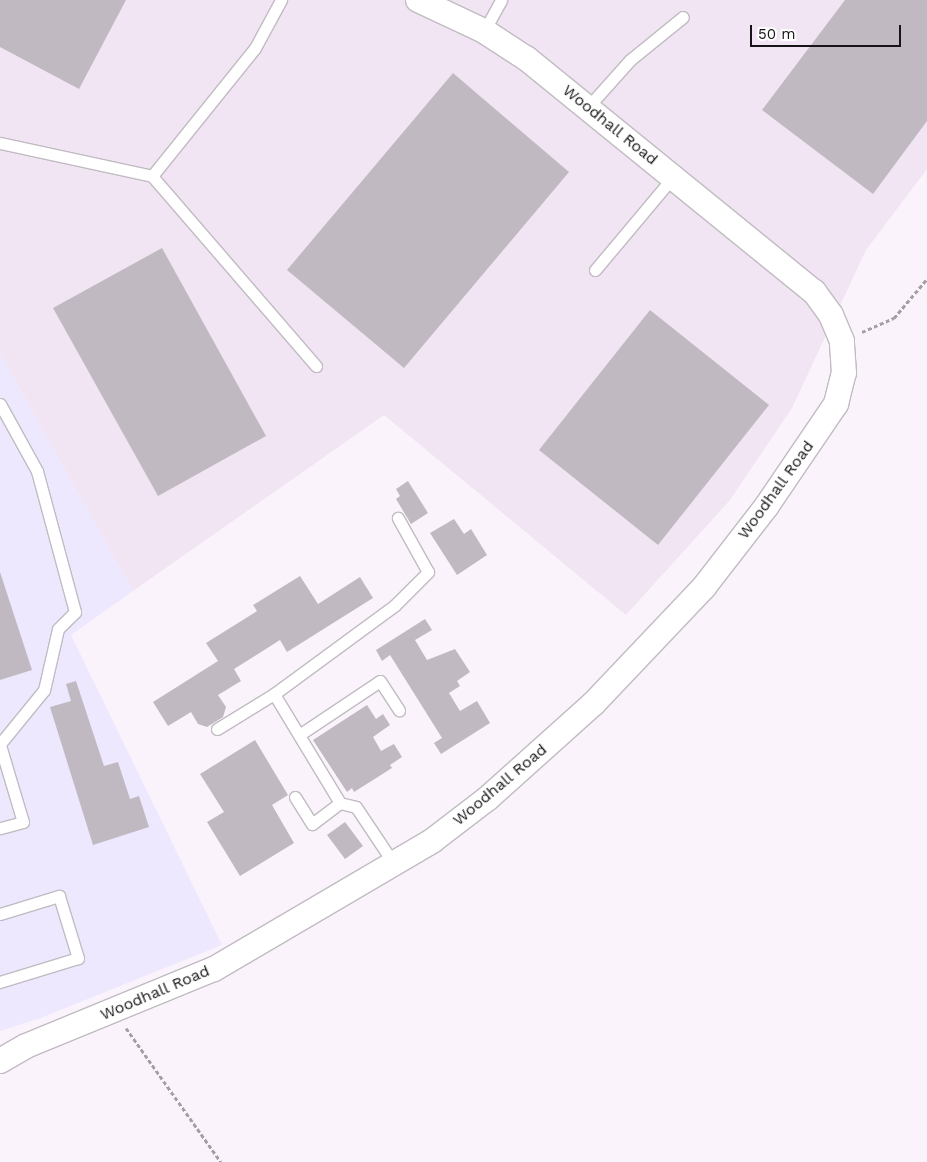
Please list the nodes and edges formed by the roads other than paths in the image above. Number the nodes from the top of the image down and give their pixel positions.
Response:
1 (282, 0) edge
2 (418, 0) edge
3 (501, 0) edge
4 (683, 17) dead end
5 (484, 31) junction
6 (588, 107) junction
7 (0, 143) edge
8 (152, 176) junction
9 (673, 177) junction
10 (595, 270) dead end
11 (316, 366) dead end
12 (0, 404) edge
13 (398, 518) dead end
14 (274, 694) junction
15 (399, 710) dead end
16 (217, 729) dead end
17 (299, 735) junction
18 (0, 744) edge
19 (295, 798) dead end
20 (340, 803) junction
21 (0, 828) edge
22 (394, 864) junction
23 (0, 914) edge
24 (0, 982) edge
25 (0, 1061) edge

1 - 8 lane
2 - 5 street, Woodhall Road
3 - 5 lane
4 - 6 lane
5 - 6 street, Woodhall Road
6 - 9 street, Woodhall Road
7 - 8 lane
8 - 11 lane
9 - 10 lane
9 - 22 street, Woodhall Road
12 - 18 lane
13 - 14 lane
14 - 16 lane
14 - 17 lane
15 - 17 lane
17 - 20 lane
18 - 21 lane
19 - 20 lane
20 - 22 lane
22 - 25 street, Woodhall Road
23 - 24 lane

